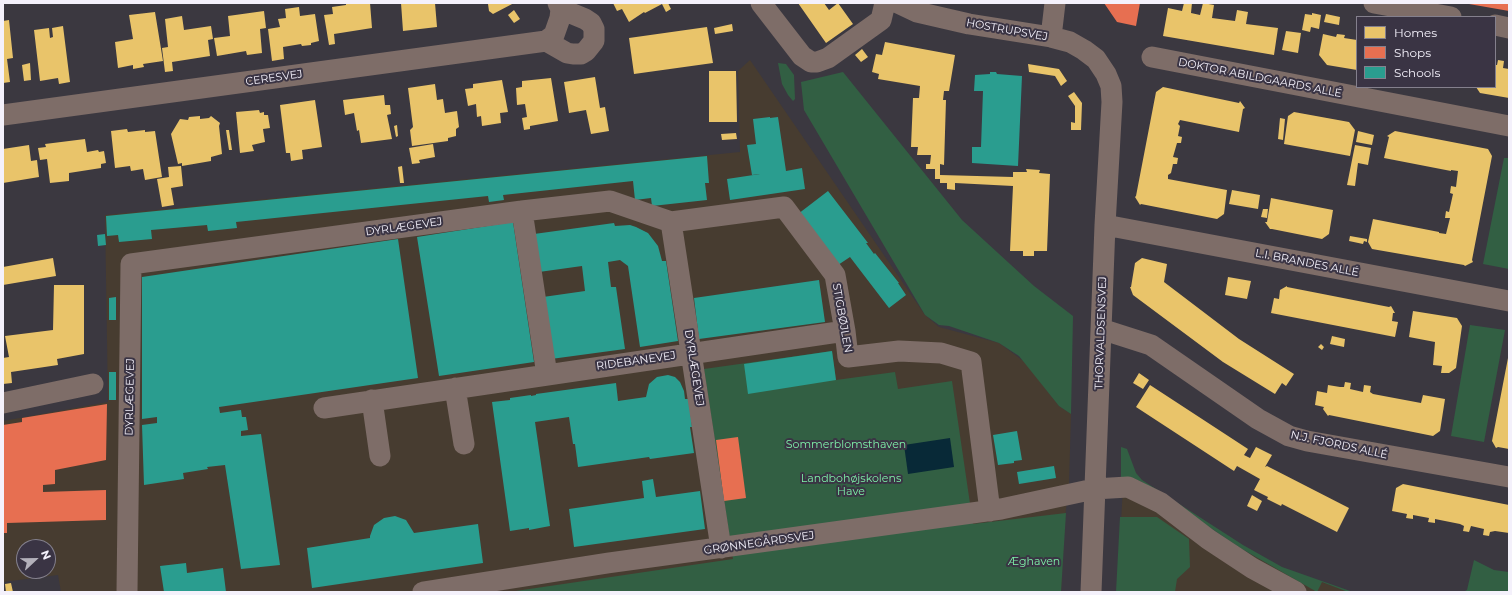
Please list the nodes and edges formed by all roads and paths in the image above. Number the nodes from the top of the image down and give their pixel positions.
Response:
1 (761, 3) edge
2 (885, 3) edge
3 (898, 3) edge
4 (1055, 3) edge
5 (1374, 3) edge
6 (1446, 16) edge
7 (556, 20) edge
8 (1496, 25) edge
9 (1509, 28) edge
10 (1051, 37) junction
11 (1152, 57) dead end
12 (1106, 74) joint
13 (3, 115) edge
14 (1509, 126) edge
15 (522, 211) junction
16 (671, 222) junction
17 (1105, 225) junction
18 (1509, 301) edge
19 (1102, 329) junction
20 (845, 331) junction
21 (692, 353) junction
22 (547, 375) junction
23 (93, 384) dead end
24 (455, 388) junction
25 (372, 400) junction
26 (3, 403) edge
27 (324, 408) dead end
28 (464, 444) dead end
29 (380, 456) dead end
30 (1509, 478) edge
31 (1094, 489) junction
32 (990, 510) junction
33 (721, 548) junction
34 (127, 592) edge
35 (423, 592) edge
36 (1091, 592) edge
37 (1296, 592) edge

1 - 2 street
3 - 10 street, HOSTRUPSVEJ
4 - 10 street
5 - 6 street
7 - 7 street
7 - 13 street, CERESVEJ
8 - 9 street
10 - 12 street, HOSTRUPSVEJ
11 - 14 street, DOKTOR ABILDGAARDS ALLÉ
12 - 17 street, THORVALDSENSVEJ
15 - 16 street, DYRLÆGEVEJ
15 - 22 street
15 - 34 street, DYRLÆGEVEJ
16 - 20 street, STIGBØJLEN
16 - 21 street, DYRLÆGEVEJ
17 - 18 street, L.I. BRANDES ALLÉ
17 - 19 street, THORVALDSENSVEJ
19 - 30 street, N.J. FJORDS ALLÉ
19 - 31 street, THORVALDSENSVEJ
20 - 21 street, RIDEBANEVEJ
20 - 32 street, STIGBØJLEN
21 - 22 street, RIDEBANEVEJ
21 - 33 street, DYRLÆGEVEJ
22 - 24 street, RIDEBANEVEJ
23 - 26 street
24 - 25 street, RIDEBANEVEJ
24 - 28 street
25 - 27 street, RIDEBANEVEJ
25 - 29 street
31 - 32 street, GRØNNEGÅRDSVEJ
31 - 36 street, THORVALDSENSVEJ
31 - 37 street, GRØNNEGÅRDSVEJ
32 - 33 street, GRØNNEGÅRDSVEJ
33 - 35 street, GRØNNEGÅRDSVEJ

